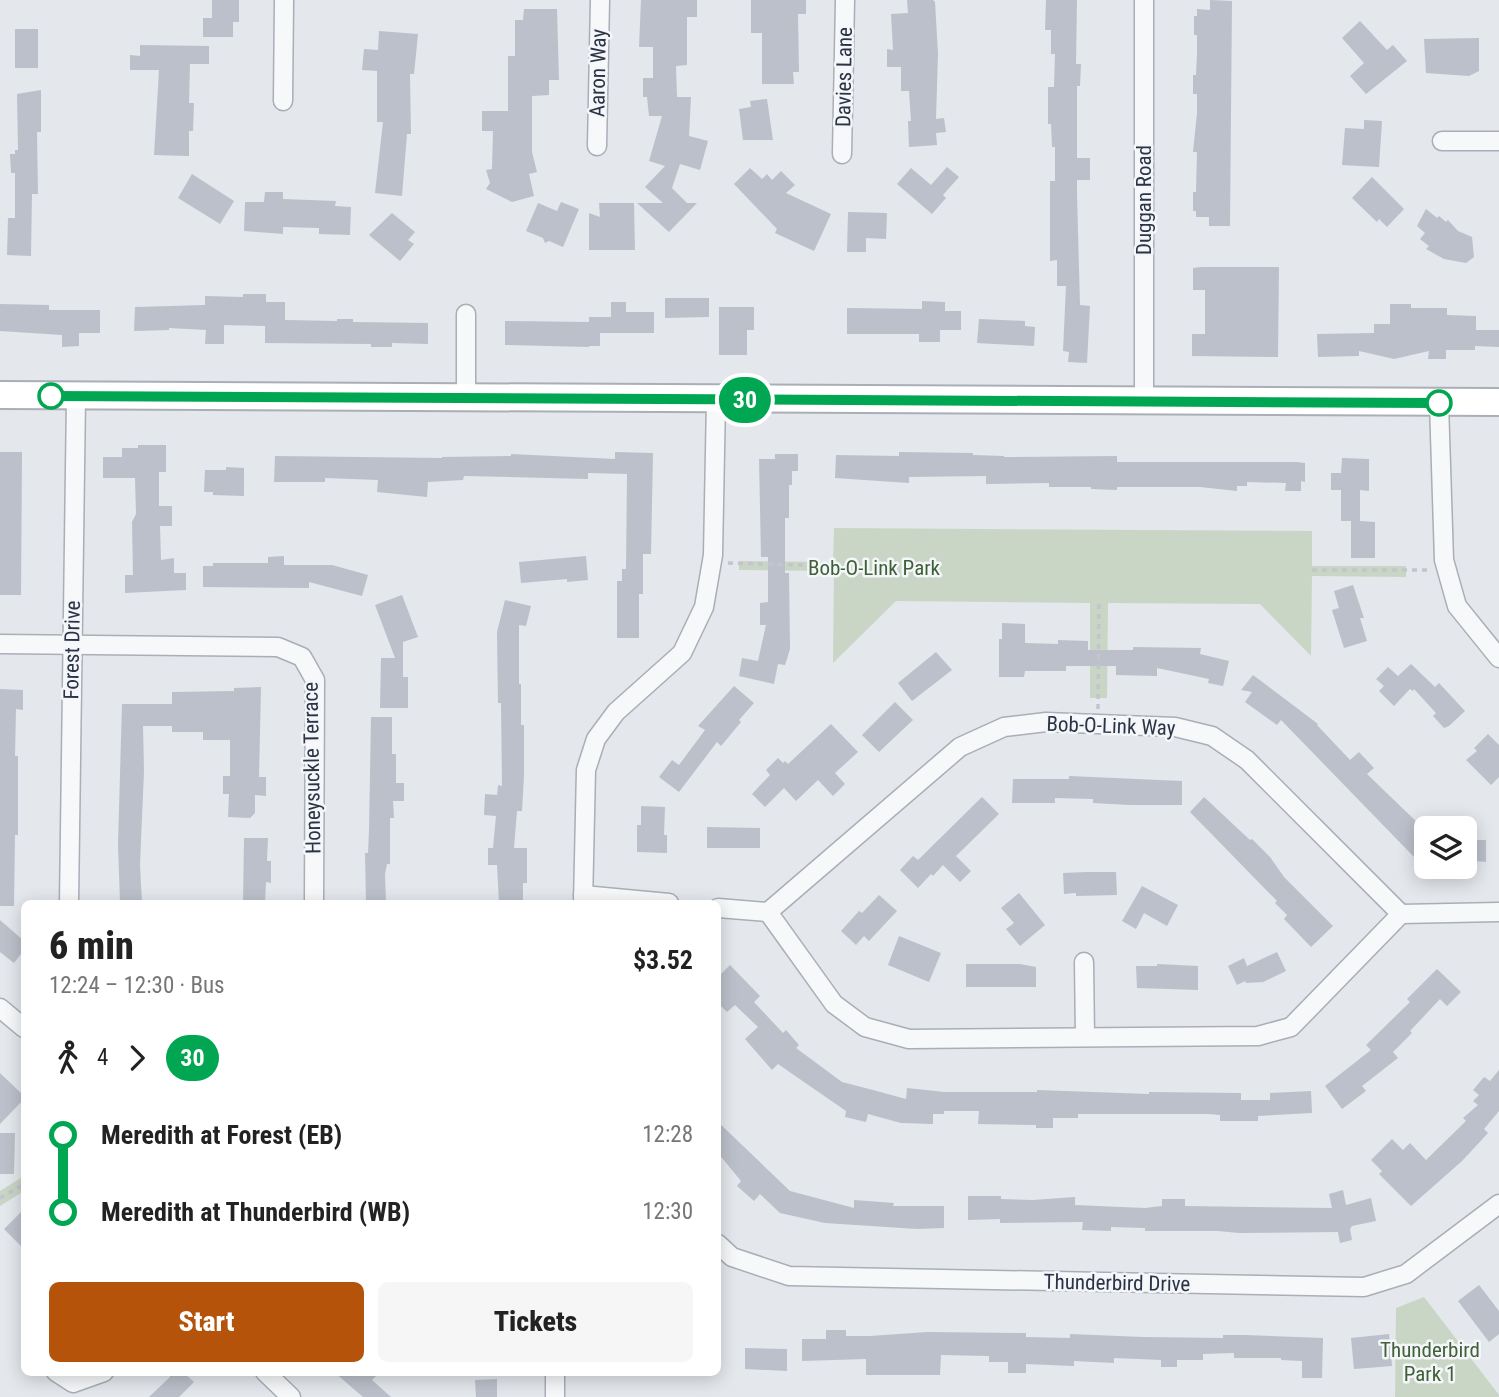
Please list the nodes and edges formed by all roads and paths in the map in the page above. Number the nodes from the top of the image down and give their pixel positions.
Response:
1 (284, 0) edge
2 (600, 0) edge
3 (845, 0) edge
4 (1144, 0) edge
5 (282, 101) dead end
6 (1442, 141) dead end
7 (1499, 141) edge
8 (597, 146) dead end
9 (842, 154) dead end
10 (466, 314) dead end
11 (0, 395) edge
12 (76, 397) junction
13 (466, 397) junction
14 (716, 400) junction
15 (1144, 400) junction
16 (1499, 402) edge
17 (1439, 403) junction
18 (712, 562) junction
19 (834, 566) dead end
20 (1311, 570) dead end
21 (1447, 570) junction
22 (1099, 599) dead end
23 (0, 644) edge
24 (72, 645) junction
25 (1499, 659) edge
26 (1098, 724) junction
27 (583, 899) edge
28 (69, 900) edge
29 (314, 900) edge
30 (604, 900) edge
31 (721, 908) edge
32 (768, 912) junction
33 (1499, 912) edge
34 (1401, 914) junction
35 (1084, 962) dead end
36 (0, 1008) edge
37 (21, 1026) edge
38 (1085, 1037) junction
39 (21, 1186) edge
40 (0, 1198) edge
41 (1499, 1204) edge
42 (721, 1247) edge
43 (62, 1376) edge
44 (93, 1376) edge
45 (269, 1376) edge
46 (555, 1376) edge
47 (290, 1397) edge
48 (555, 1397) edge

1 - 5 street
2 - 8 street, Aaron Way
3 - 9 street, Davies Lane
4 - 15 street, Duggan Road
6 - 7 street
10 - 13 street
11 - 12 street
12 - 13 street
12 - 24 street, Forest Drive
13 - 14 street
14 - 15 street
14 - 18 street
15 - 17 street
16 - 17 street
17 - 21 street
18 - 19 path
18 - 27 street
20 - 21 path
21 - 25 street
22 - 26 path
23 - 24 street, Honeysuckle Terrace
24 - 28 street, Forest Drive
24 - 29 street, Honeysuckle Terrace
26 - 32 street, Bob-O-Link Way
26 - 34 street, Bob-O-Link Way
27 - 30 street
31 - 32 street
32 - 38 street
33 - 34 street
34 - 38 street
35 - 38 street
36 - 37 street
39 - 40 path
41 - 42 street, Thunderbird Drive
43 - 44 street
45 - 47 street
46 - 48 street

